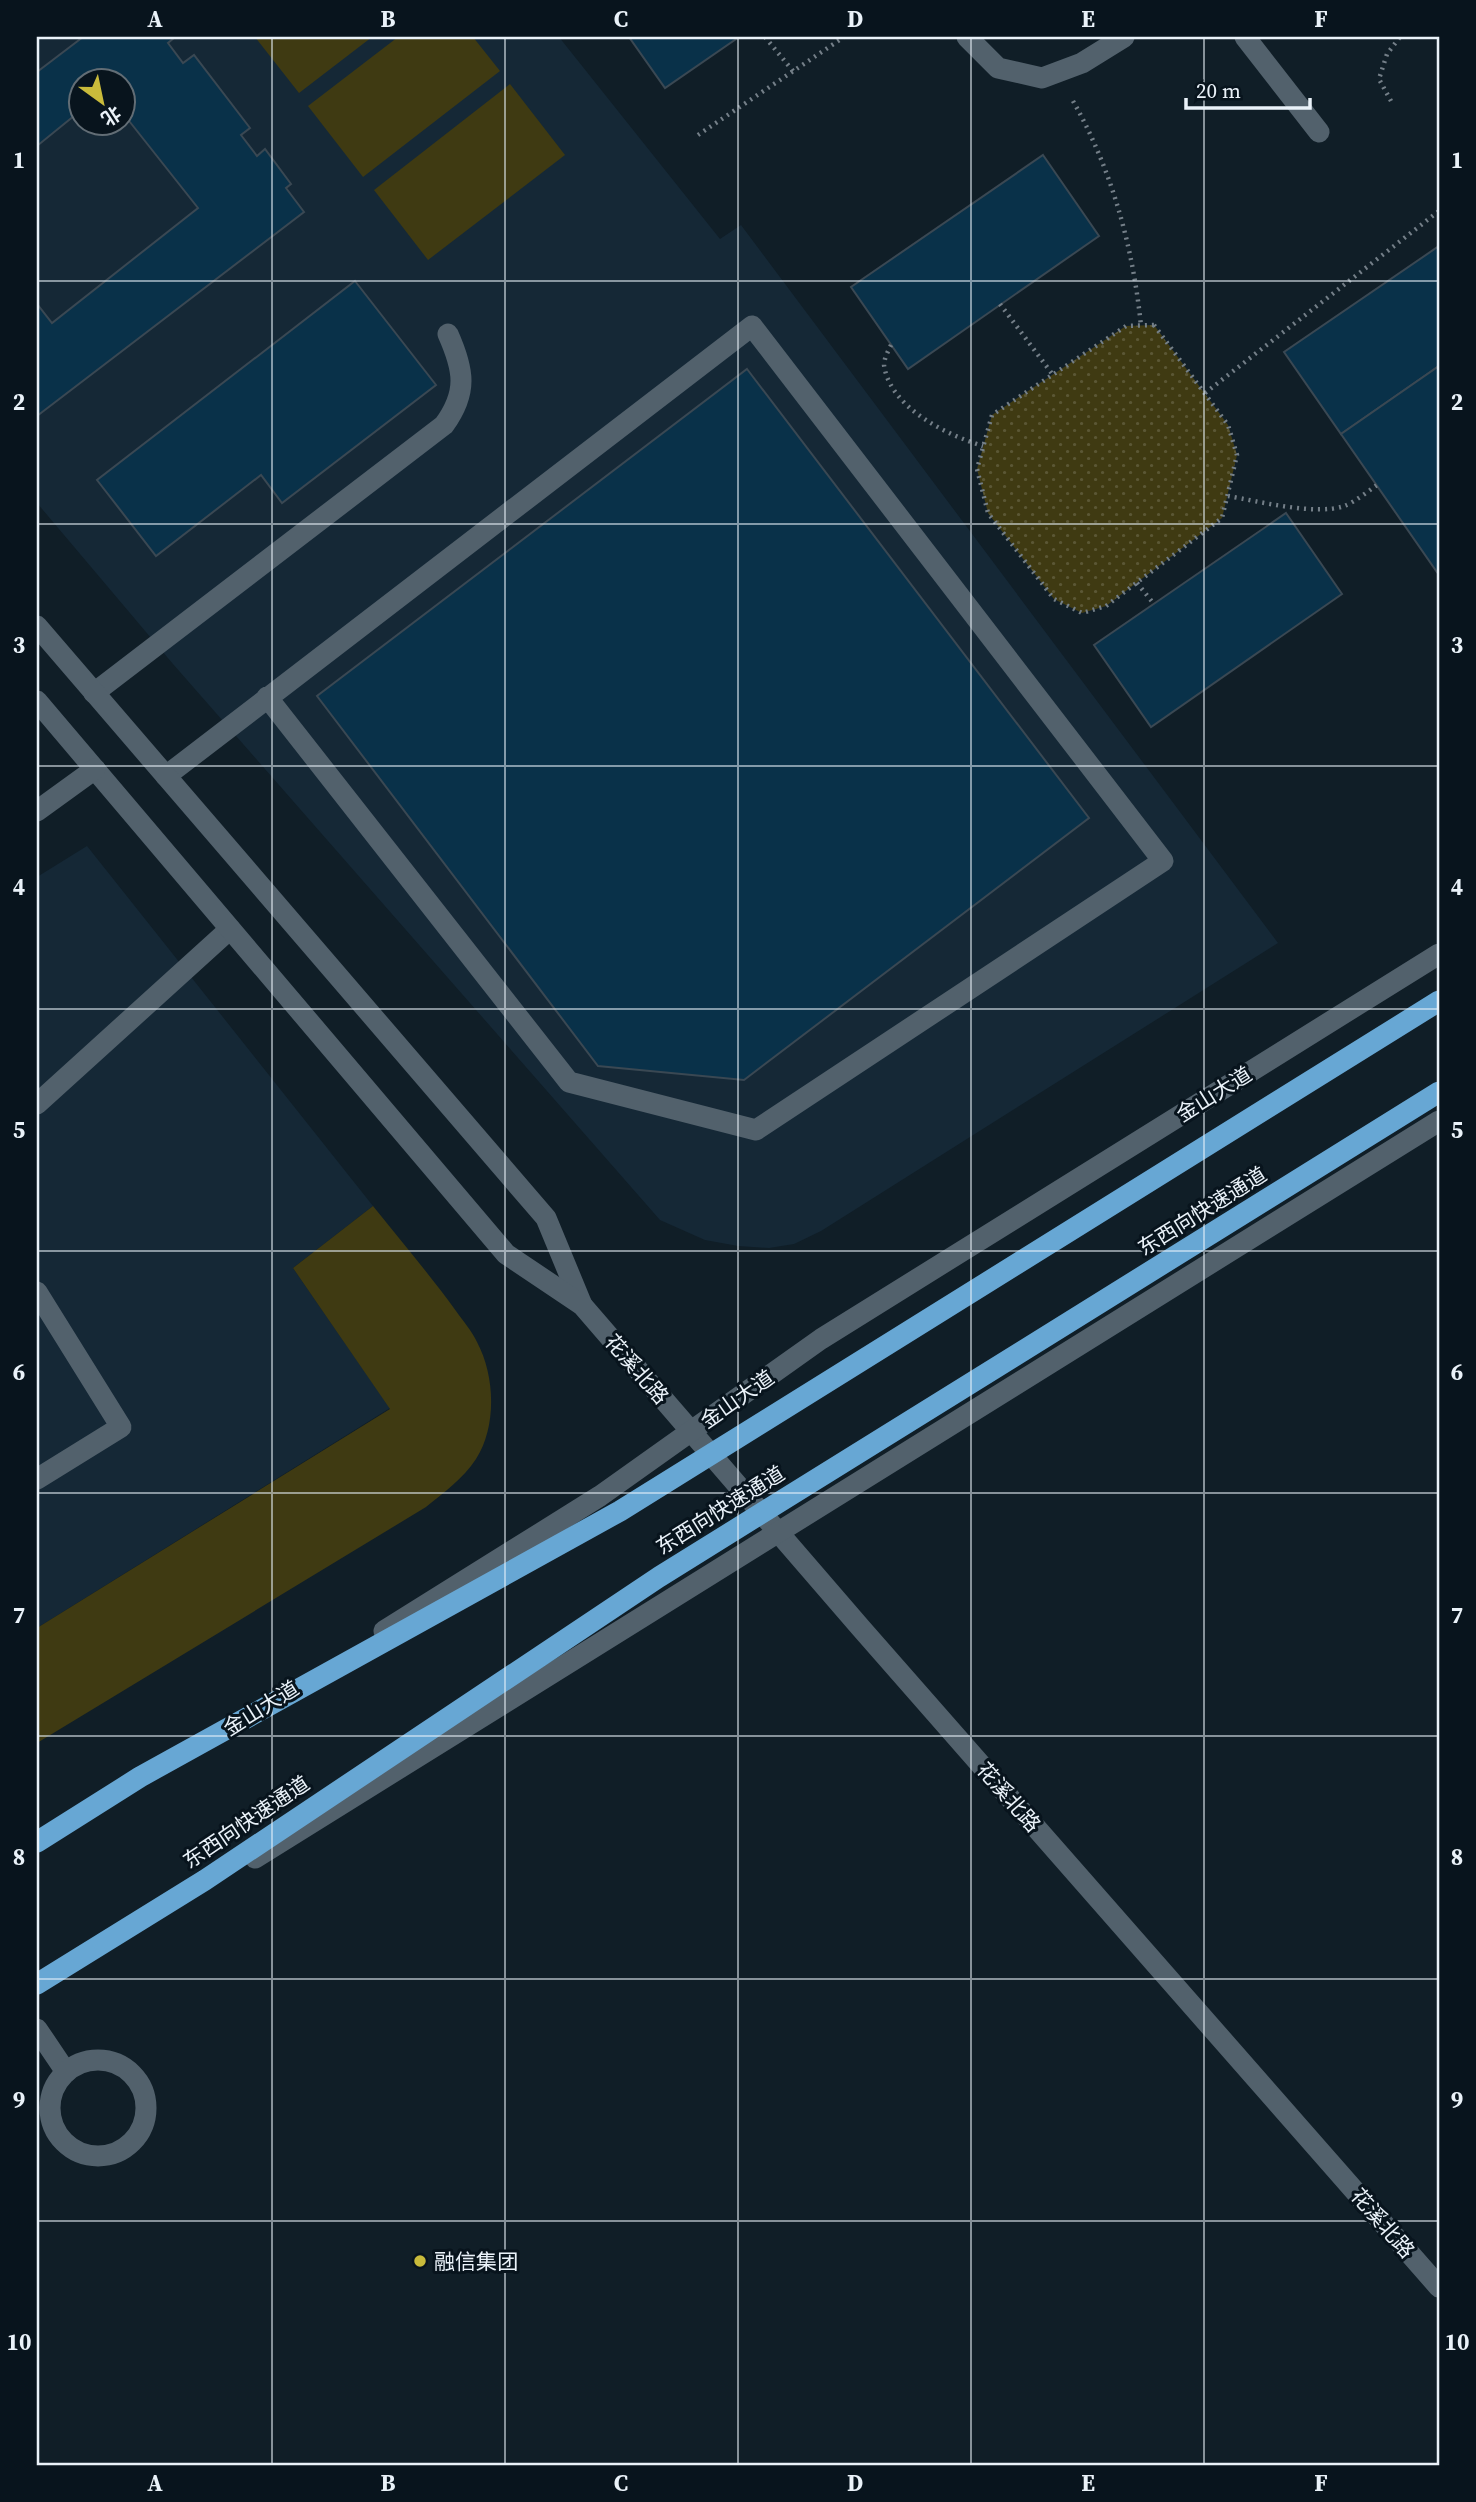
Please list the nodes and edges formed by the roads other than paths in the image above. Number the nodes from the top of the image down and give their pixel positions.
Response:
1 (967, 37) edge
2 (1124, 37) edge
3 (1245, 37) edge
4 (1318, 132) dead end
5 (448, 334) dead end
6 (37, 626) edge
7 (94, 693) junction
8 (267, 697) junction
9 (37, 701) edge
10 (95, 769) junction
11 (166, 776) junction
12 (37, 811) edge
13 (230, 929) junction
14 (1439, 954) edge
15 (1439, 1001) edge
16 (1439, 1092) edge
17 (37, 1104) edge
18 (1439, 1121) edge
19 (37, 1293) edge
20 (582, 1305) junction
21 (691, 1432) junction
22 (37, 1479) edge
23 (777, 1531) junction
24 (37, 1842) edge
25 (37, 1849) edge
26 (37, 1984) edge
27 (37, 1995) edge
28 (37, 2029) edge
29 (66, 2072) junction
30 (1439, 2287) edge

1 - 2 main road
3 - 4 main road
5 - 7 main road
6 - 7 main road
7 - 11 main road
8 - 8 main road
8 - 11 main road
9 - 10 main road
10 - 12 main road
10 - 13 main road
11 - 20 main road
13 - 17 main road
13 - 20 main road
14 - 21 main road, 金山大道
15 - 24 highway
16 - 26 highway, 东西向快速通道
18 - 23 main road
19 - 22 main road
20 - 21 main road, 花溪北路
21 - 23 main road, 花溪北路
21 - 25 main road, 金山大道
23 - 27 main road
23 - 30 main road, 花溪北路
28 - 29 main road
29 - 29 main road

